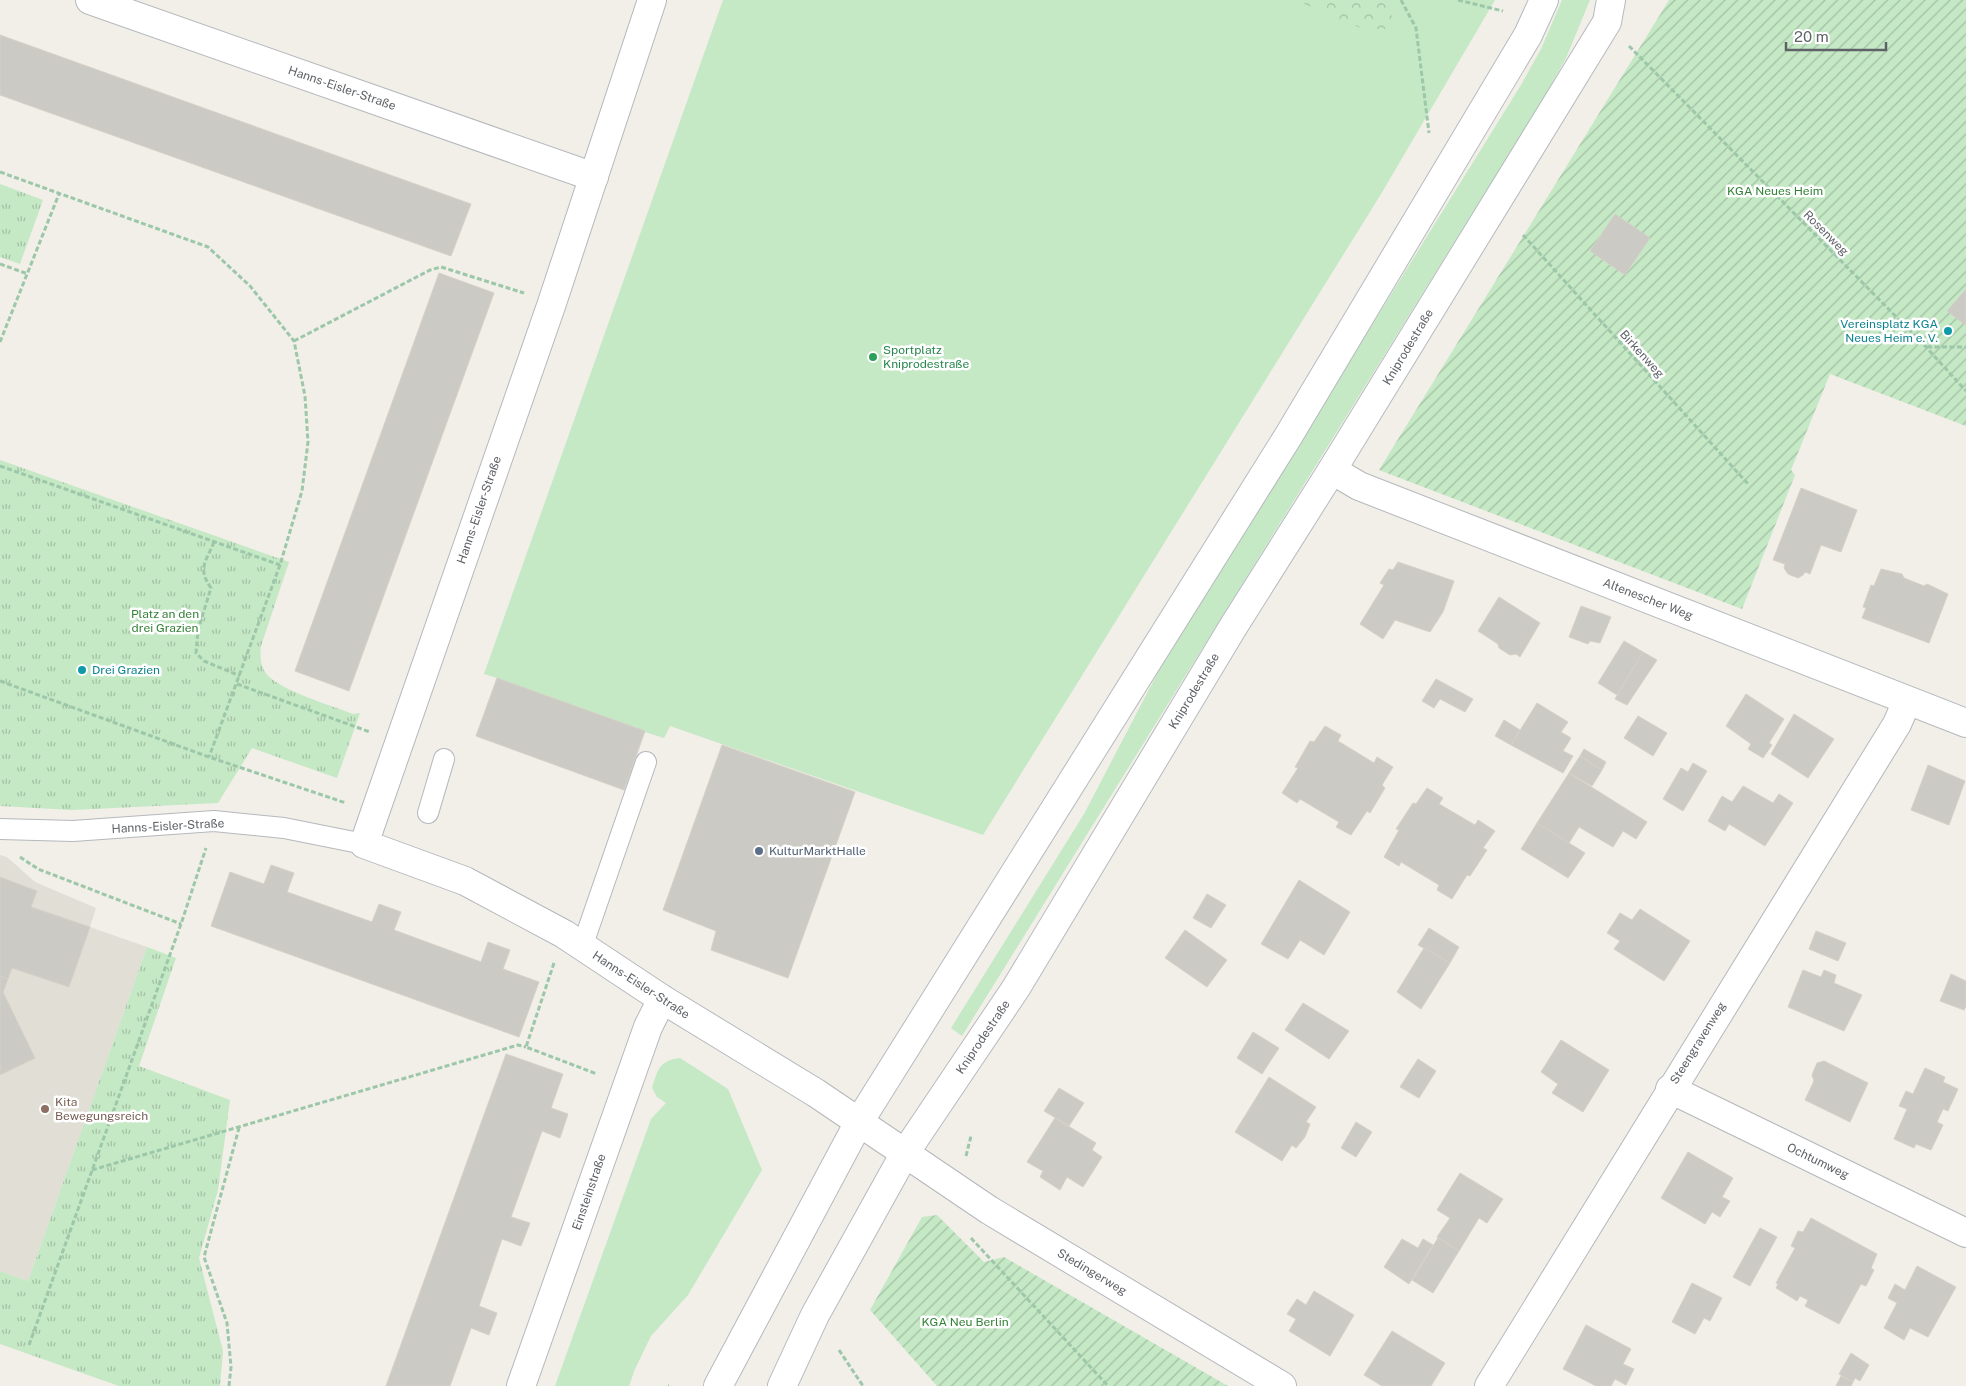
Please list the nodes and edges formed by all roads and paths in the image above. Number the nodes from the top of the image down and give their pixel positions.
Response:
1 (90, 0) edge
2 (652, 0) edge
3 (1401, 0) edge
4 (1458, 0) edge
5 (1544, 0) edge
6 (1611, 0) edge
7 (1503, 11) dead end
8 (1629, 46) dead end
9 (1429, 133) dead end
10 (0, 172) edge
11 (594, 177) junction
12 (59, 194) junction
13 (1523, 235) dead end
14 (0, 264) edge
15 (28, 274) junction
16 (552, 303) junction
17 (294, 341) junction
18 (0, 342) edge
19 (1926, 347) junction
20 (1966, 347) edge
21 (1966, 391) edge
22 (0, 466) edge
23 (1332, 470) junction
24 (1748, 484) dead end
25 (214, 542) junction
26 (280, 565) junction
27 (240, 676) junction
28 (0, 681) edge
29 (238, 684) junction
30 (1907, 701) junction
31 (1966, 723) edge
32 (398, 742) junction
33 (209, 757) junction
34 (444, 759) dead end
35 (646, 762) dead end
36 (375, 812) junction
37 (428, 813) dead end
38 (214, 821) junction
39 (5, 830) edge
40 (364, 844) junction
41 (181, 924) junction
42 (573, 941) junction
43 (662, 999) junction
44 (526, 1047) junction
45 (597, 1074) dead end
46 (1670, 1089) junction
47 (858, 1122) junction
48 (239, 1127) junction
49 (905, 1153) junction
50 (92, 1170) junction
51 (1966, 1233) edge
52 (999, 1269) dead end
53 (30, 1345) dead end
54 (839, 1350) dead end
55 (229, 1386) edge
56 (521, 1386) edge
57 (718, 1386) edge
58 (782, 1386) edge
59 (863, 1386) edge
60 (1108, 1386) edge
61 (1282, 1386) edge
62 (1489, 1386) edge

1 - 11 street, Hanns-Eisler-Straße
2 - 11 street, Hanns-Eisler-Straße
3 - 9 path
4 - 7 path
5 - 47 street
6 - 23 street, Kniprodestraße
8 - 19 path, Rosenweg
10 - 12 path
11 - 16 street, Hanns-Eisler-Straße
12 - 15 path
12 - 17 path
13 - 24 path, Birkenweg
14 - 15 path
15 - 18 path
16 - 17 path
16 - 32 street, Hanns-Eisler-Straße
17 - 26 path
19 - 20 path
19 - 21 path, Rosenweg
22 - 25 path
23 - 30 street, Altenescher Weg
23 - 49 street, Kniprodestraße
25 - 26 path
25 - 27 path
26 - 27 path
27 - 29 path
28 - 33 path
29 - 32 path
29 - 33 path
30 - 31 street, Altenescher Weg
30 - 46 street, Steengravenweg
32 - 36 street, Hanns-Eisler-Straße
33 - 36 path
34 - 37 lane
35 - 42 lane
36 - 40 street, Hanns-Eisler-Straße
38 - 39 lane, Hanns-Eisler-Straße
38 - 40 lane, Hanns-Eisler-Straße
38 - 41 path
39 - 41 path
40 - 42 street, Hanns-Eisler-Straße
41 - 50 path
42 - 43 street, Hanns-Eisler-Straße
42 - 44 path
43 - 47 street, Hanns-Eisler-Straße
43 - 56 street, Einsteinstraße
44 - 45 path
44 - 48 path
46 - 51 street, Ochtumweg
46 - 62 street, Steengravenweg
47 - 49 street, Hanns-Eisler-Straße
47 - 57 street
48 - 50 path
48 - 55 path
49 - 58 street, Kniprodestraße
49 - 61 street, Stedingerweg
50 - 53 path
52 - 60 path
54 - 59 path

